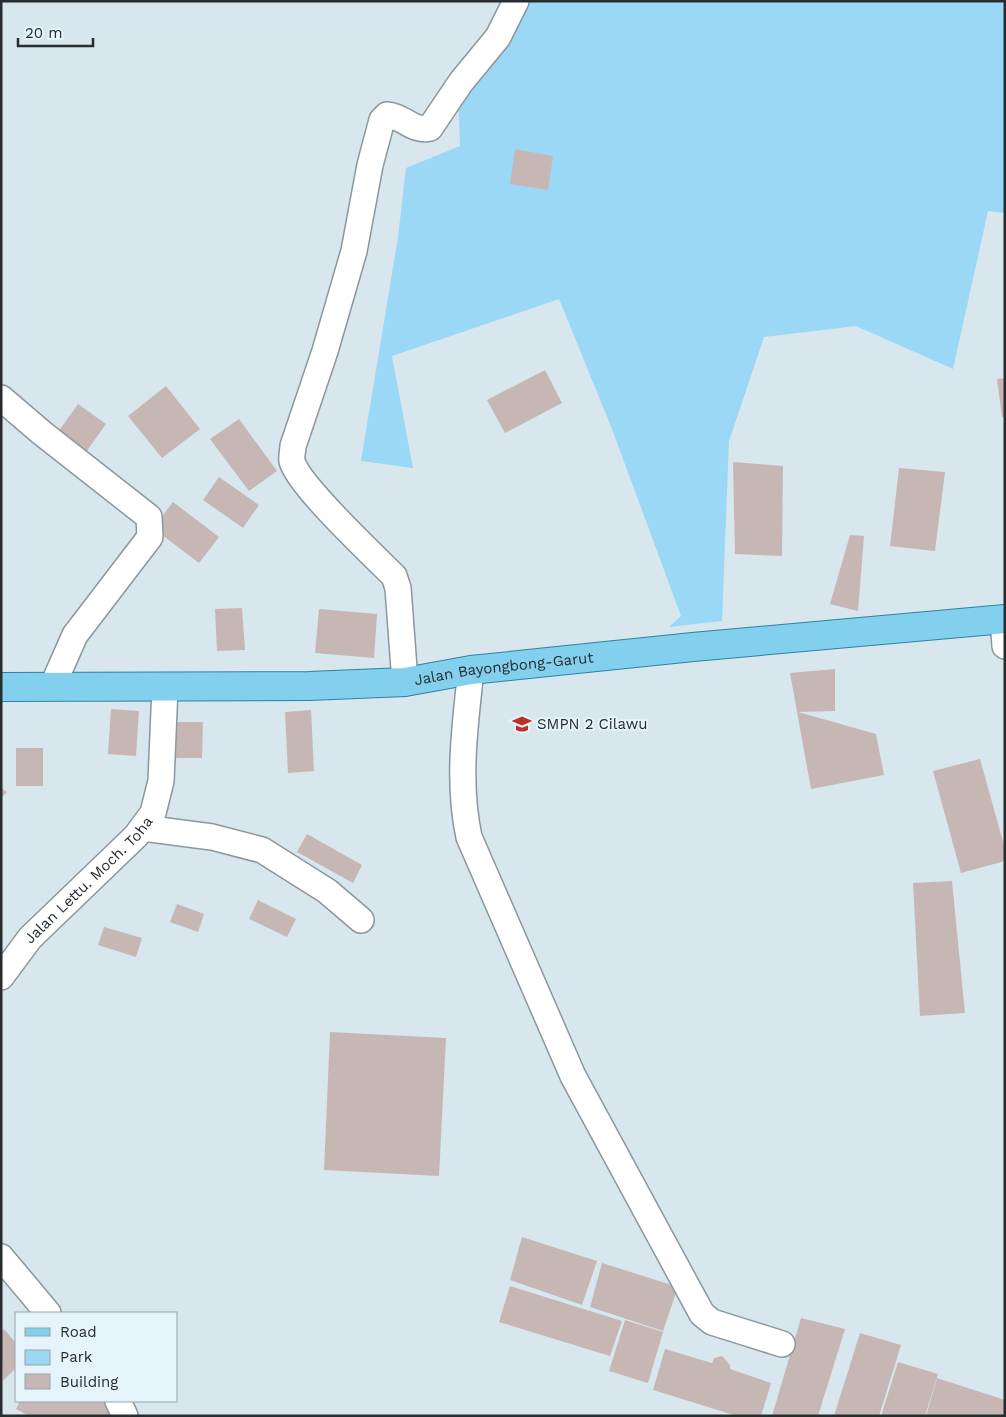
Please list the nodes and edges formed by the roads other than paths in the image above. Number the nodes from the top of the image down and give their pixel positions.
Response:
1 (516, 1) edge
2 (1, 398) edge
3 (1004, 619) edge
4 (1005, 646) edge
5 (471, 670) junction
6 (405, 682) junction
7 (1, 687) edge
8 (52, 687) junction
9 (165, 687) junction
10 (143, 828) junction
11 (361, 920) dead end
12 (1, 976) edge
13 (1, 1257) edge
14 (47, 1312) edge
15 (782, 1344) dead end
16 (118, 1402) edge
17 (125, 1416) edge

1 - 6 street
2 - 8 street
3 - 4 street
3 - 5 main road, Jalan Bayongbong-Garut
5 - 6 main road, Jalan Bayongbong-Garut
5 - 15 street
6 - 9 main road, Jalan Bayongbong-Garut
7 - 8 main road, Jalan Bayongbong-Garut
8 - 9 main road, Jalan Bayongbong-Garut
9 - 10 street, Jalan Lettu. Moch. Toha
10 - 11 street
10 - 12 street, Jalan Lettu. Moch. Toha
13 - 14 street
16 - 17 street

